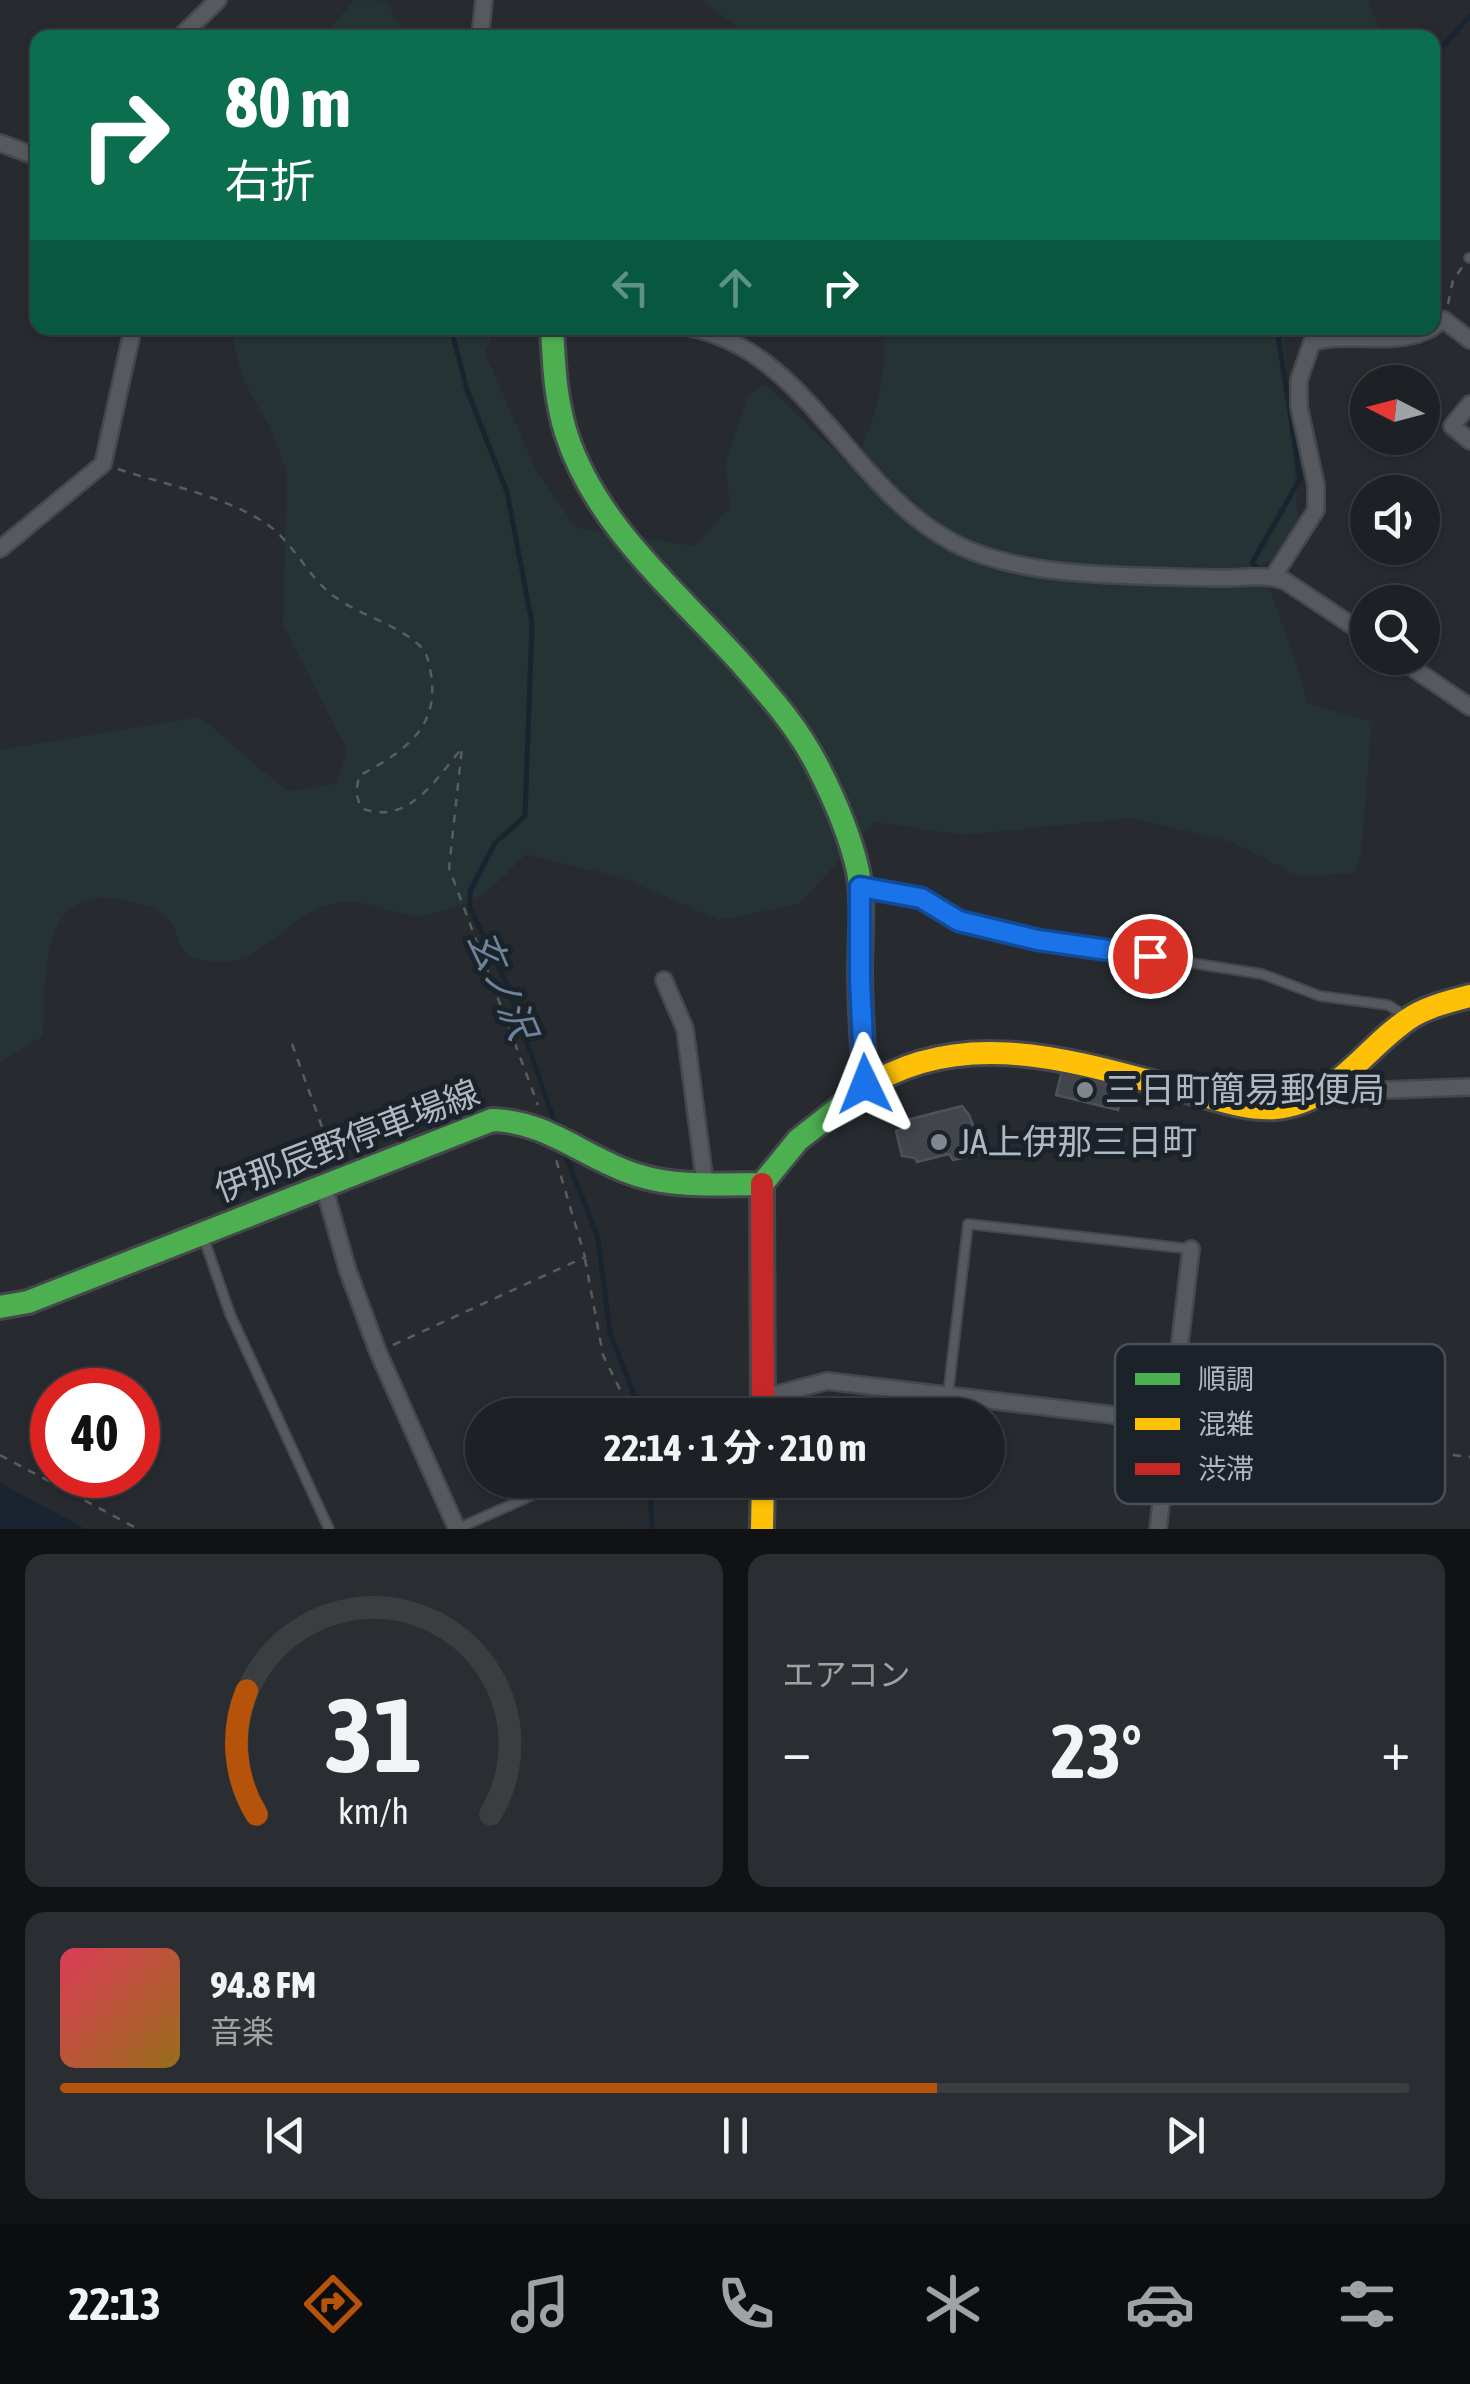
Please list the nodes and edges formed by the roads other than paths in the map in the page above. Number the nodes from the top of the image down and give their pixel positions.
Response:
1 (218, 0) edge
2 (484, 0) edge
3 (188, 30) edge
4 (481, 30) edge
5 (0, 143) edge
6 (30, 154) edge
7 (1440, 327) edge
8 (131, 335) edge
9 (552, 335) edge
10 (718, 335) edge
11 (1420, 335) edge
12 (1470, 340) edge
13 (1470, 404) edge
14 (1470, 441) edge
15 (0, 549) edge
16 (1273, 577) junction
17 (1350, 624) edge
18 (1423, 675) edge
19 (1470, 707) edge
20 (860, 887) junction
21 (664, 980) dead end
22 (1470, 996) edge
23 (1409, 1018) junction
24 (865, 1084) junction
25 (1327, 1088) junction
26 (1470, 1088) edge
27 (705, 1183) junction
28 (333, 1184) junction
29 (762, 1184) junction
30 (202, 1233) junction
31 (1191, 1250) joint
32 (0, 1307) edge
33 (1181, 1344) edge
34 (948, 1395) junction
35 (763, 1398) edge
36 (783, 1398) edge
37 (1115, 1415) edge
38 (526, 1498) edge
39 (763, 1498) edge
40 (1161, 1504) edge
41 (328, 1529) edge
42 (457, 1529) edge
43 (762, 1529) edge
44 (1158, 1529) edge

1 - 3 street
2 - 4 street
5 - 6 street
7 - 12 street
8 - 15 street
9 - 20 main road
10 - 16 street
11 - 16 street
13 - 14 street
16 - 17 street
18 - 19 street
20 - 23 lane
20 - 24 main road
21 - 27 street
22 - 23 main road
23 - 25 main road
24 - 25 main road
24 - 29 main road
25 - 26 street
27 - 28 main road, 伊那辰野停車場線
27 - 29 main road, 伊那辰野停車場線
28 - 30 main road, 伊那辰野停車場線
28 - 42 street
29 - 35 main road
30 - 32 main road, 伊那辰野停車場線
30 - 41 lane
31 - 33 street
31 - 34 lane
34 - 36 street
34 - 37 street
38 - 42 lane
39 - 43 main road
40 - 44 street

